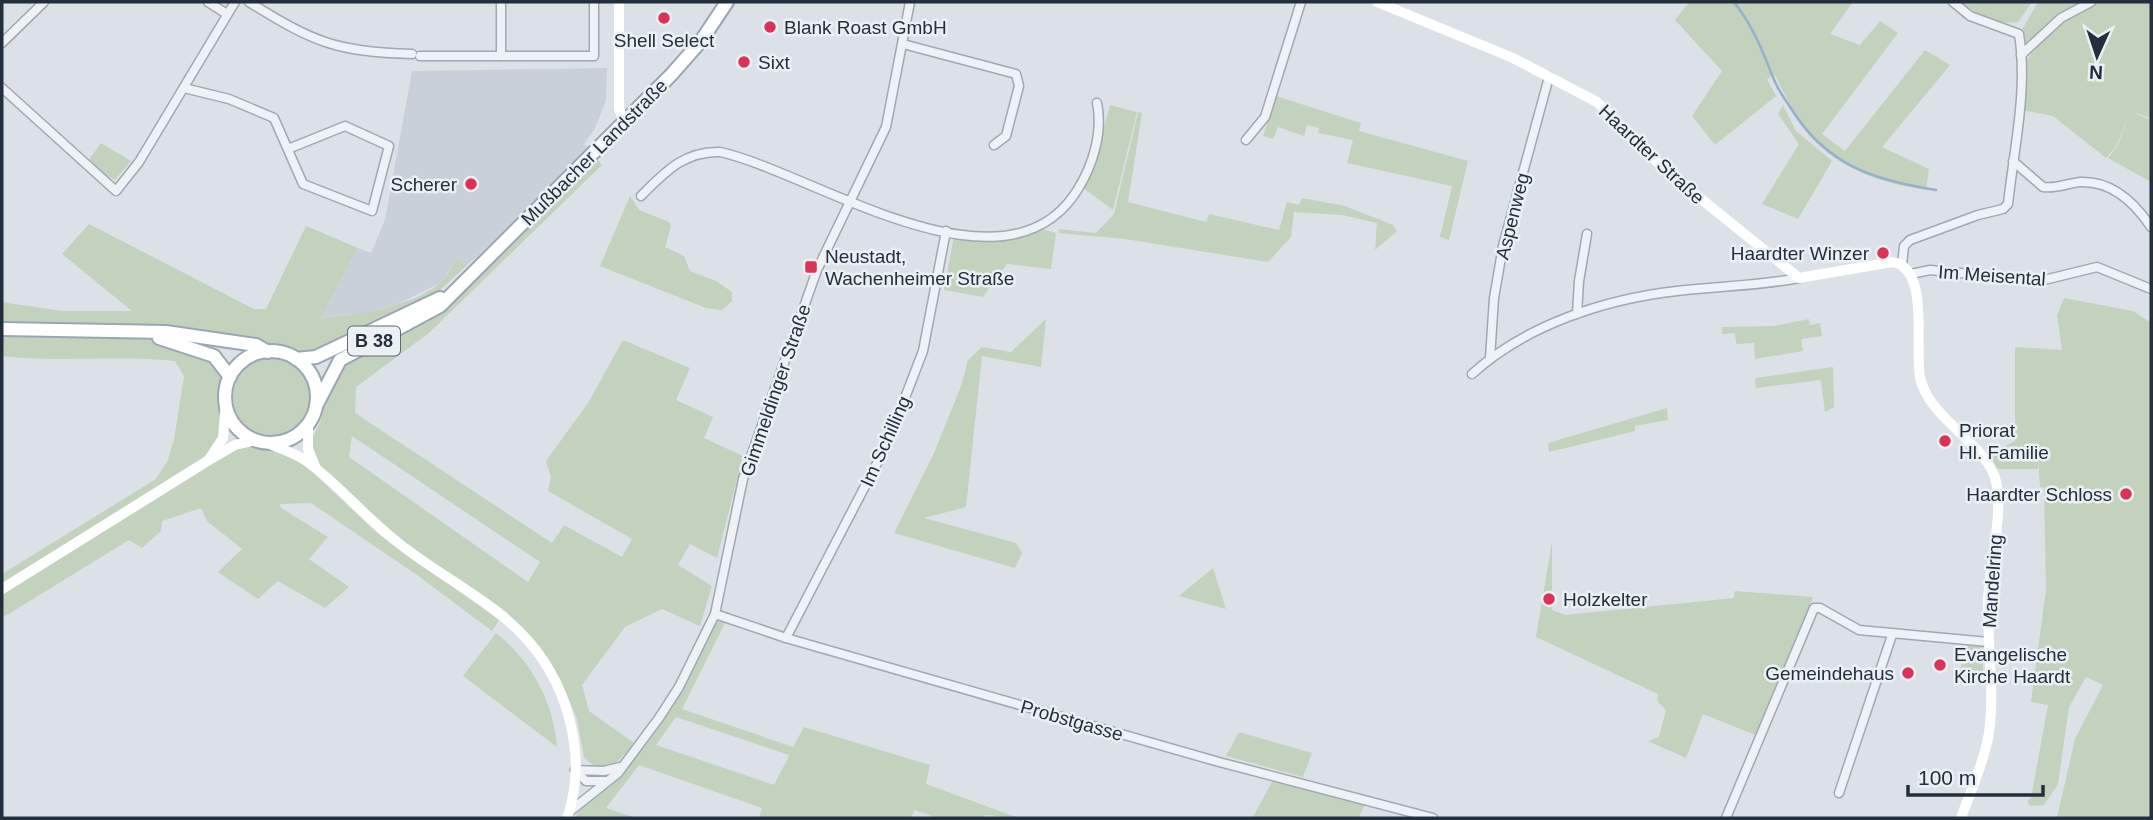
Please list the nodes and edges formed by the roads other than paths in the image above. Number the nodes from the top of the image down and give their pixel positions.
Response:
1 (44, 2) edge
2 (208, 2) edge
3 (235, 2) edge
4 (249, 2) edge
5 (501, 2) edge
6 (594, 2) edge
7 (619, 2) edge
8 (727, 2) edge
9 (910, 2) edge
10 (1301, 2) edge
11 (1377, 2) edge
12 (1953, 2) edge
13 (2091, 2) edge
14 (227, 14) junction
15 (2, 43) edge
16 (903, 44) junction
17 (501, 55) junction
18 (2021, 55) junction
19 (1549, 77) junction
20 (2, 88) edge
21 (184, 88) junction
22 (1097, 103) dead end
23 (624, 121) junction
24 (1245, 140) dead end
25 (994, 145) dead end
26 (288, 149) junction
27 (2013, 161) junction
28 (640, 196) dead end
29 (851, 203) junction
30 (2151, 227) edge
31 (946, 231) junction
32 (1587, 234) dead end
33 (1902, 265) junction
34 (1911, 274) junction
35 (1799, 278) junction
36 (2151, 289) edge
37 (450, 293) junction
38 (1577, 314) junction
39 (2, 329) edge
40 (131, 333) junction
41 (268, 352) junction
42 (1490, 358) junction
43 (296, 359) junction
44 (1472, 374) dead end
45 (230, 377) junction
46 (226, 402) junction
47 (316, 406) junction
48 (307, 425) junction
49 (261, 441) junction
50 (206, 462) junction
51 (316, 468) junction
52 (2, 589) edge
53 (715, 614) junction
54 (1892, 635) junction
55 (786, 638) junction
56 (1988, 642) junction
57 (620, 767) junction
58 (575, 770) junction
59 (608, 781) junction
60 (1839, 793) dead end
61 (568, 815) edge
62 (1433, 818) edge
63 (1726, 818) edge
64 (1961, 818) edge

1 - 15 street
2 - 14 street
3 - 14 street
4 - 17 street
5 - 17 street
6 - 17 street
7 - 23 street
8 - 23 main road, Mußbacher Landstraße / B 38
9 - 16 street, Gimmeldinger Straße
10 - 24 street
11 - 19 street, Haardter Straße
12 - 18 street
13 - 18 street
14 - 21 street
16 - 25 street
16 - 29 street, Gimmeldinger Straße
18 - 27 street
19 - 35 street, Haardter Straße
19 - 42 street, Aspenweg
20 - 21 street
21 - 26 street
22 - 31 street
23 - 37 main road, Mußbacher Landstraße / B 38
26 - 26 street
27 - 30 street
27 - 33 street
28 - 29 street
29 - 31 street
29 - 53 street, Gimmeldinger Straße
31 - 55 street, Im Schilling
32 - 38 street
33 - 34 street
33 - 35 street
34 - 36 street, Im Meisental
34 - 56 street, Mandelring
35 - 38 street
37 - 43 main road, B 38
37 - 47 main road, B 38
38 - 42 street
39 - 40 main road
40 - 41 main road
40 - 45 main road
41 - 43 main road
41 - 45 main road
42 - 44 street
43 - 47 main road
45 - 46 main road
46 - 49 main road
46 - 50 street
47 - 48 main road
48 - 49 main road
48 - 51 street
49 - 50 street
49 - 51 street
50 - 52 street
51 - 58 street
53 - 55 street, Probstgasse
53 - 57 street, Gimmeldinger Straße
54 - 56 street
54 - 60 street
54 - 63 street
55 - 62 street, Probstgasse
56 - 64 street, Mandelring
57 - 58 street
57 - 59 street, Gimmeldinger Straße
58 - 59 street
58 - 61 street
59 - 61 street, Gimmeldinger Straße

